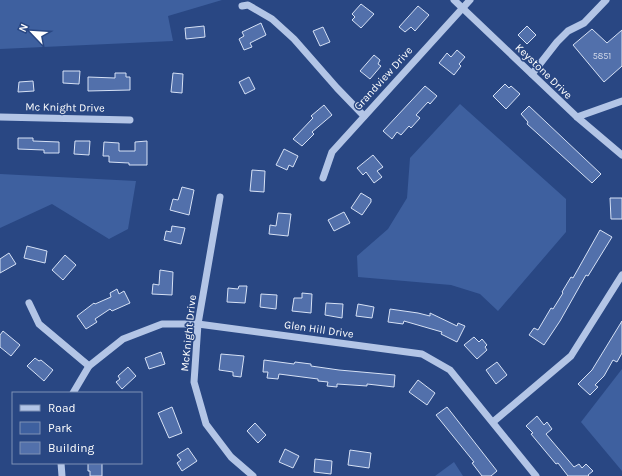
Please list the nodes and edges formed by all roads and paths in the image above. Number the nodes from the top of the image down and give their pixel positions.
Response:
1 (454, 0) edge
2 (470, 0) edge
3 (606, 0) edge
4 (242, 6) dead end
5 (463, 8) junction
6 (532, 74) junction
7 (622, 101) edge
8 (364, 116) junction
9 (0, 117) edge
10 (577, 117) junction
11 (130, 120) dead end
12 (622, 155) edge
13 (323, 178) dead end
14 (220, 197) dead end
15 (622, 275) edge
16 (29, 303) dead end
17 (198, 324) junction
18 (89, 366) junction
19 (74, 392) edge
20 (493, 422) junction
21 (61, 464) edge
22 (62, 476) edge
23 (253, 476) edge
24 (536, 476) edge

1 - 5 street, Keystone Drive
2 - 5 street, Grandview Drive
3 - 6 street
4 - 8 street
5 - 6 street, Keystone Drive
5 - 8 street, Grandview Drive
6 - 10 street, Keystone Drive
7 - 10 street
8 - 13 street, Grandview Drive
9 - 11 street, Mc Knight Drive
10 - 12 street, Keystone Drive
14 - 17 street, McKnight Drive
15 - 20 street
16 - 18 street
17 - 18 street, Glen Hill Drive
17 - 20 street, Glen Hill Drive
17 - 23 street, McKnight Drive
18 - 19 street, Glen Hill Drive
20 - 24 street, Glen Hill Drive
21 - 22 street

